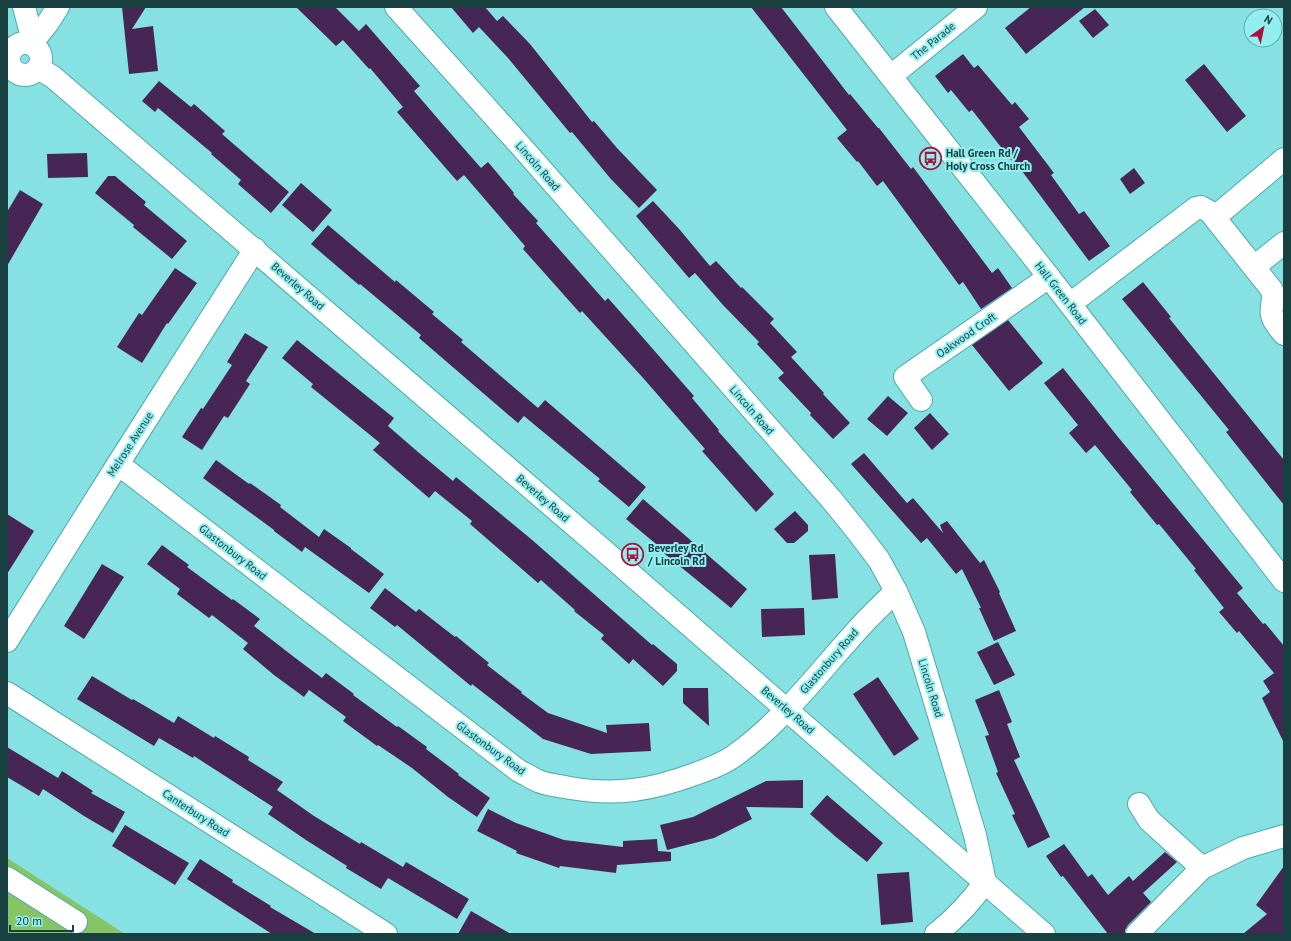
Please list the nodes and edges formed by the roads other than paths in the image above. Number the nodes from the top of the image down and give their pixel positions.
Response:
1 (24, 7) edge
2 (58, 7) edge
3 (396, 7) edge
4 (836, 7) edge
5 (976, 7) edge
6 (21, 44) edge
7 (38, 68) junction
8 (891, 76) junction
9 (11, 78) edge
10 (1284, 159) edge
11 (1215, 217) junction
12 (1284, 243) edge
13 (255, 249) junction
14 (1254, 267) junction
15 (1049, 277) junction
16 (1070, 304) junction
17 (1284, 334) edge
18 (921, 400) dead end
19 (118, 464) junction
20 (1284, 580) edge
21 (896, 591) junction
22 (7, 641) edge
23 (7, 693) edge
24 (787, 709) junction
25 (1138, 804) dead end
26 (1284, 836) edge
27 (1202, 868) junction
28 (7, 878) edge
29 (985, 882) junction
30 (76, 922) dead end
31 (386, 934) edge
32 (936, 934) edge
33 (1044, 934) edge
34 (1137, 934) edge

1 - 6 street
2 - 6 street
3 - 21 street, Lincoln Road
4 - 8 street, Hall Green Road
5 - 8 street, The Parade
6 - 7 street
6 - 9 street
7 - 9 street
7 - 13 street, Beverley Road
8 - 15 street, Hall Green Road
10 - 11 street
11 - 14 street
11 - 16 street
12 - 14 street
13 - 19 street, Melrose Avenue
13 - 24 street, Beverley Road
14 - 17 street
15 - 16 street, Hall Green Road
15 - 18 street, Oakwood Croft
16 - 20 street, Hall Green Road
19 - 22 street, Melrose Avenue
19 - 24 street, Glastonbury Road
21 - 24 street, Glastonbury Road
21 - 29 street, Lincoln Road
23 - 31 street, Canterbury Road
24 - 29 street, Beverley Road
25 - 27 street
26 - 27 street
27 - 34 street
28 - 30 street
29 - 32 street
29 - 33 street, Beverley Road

